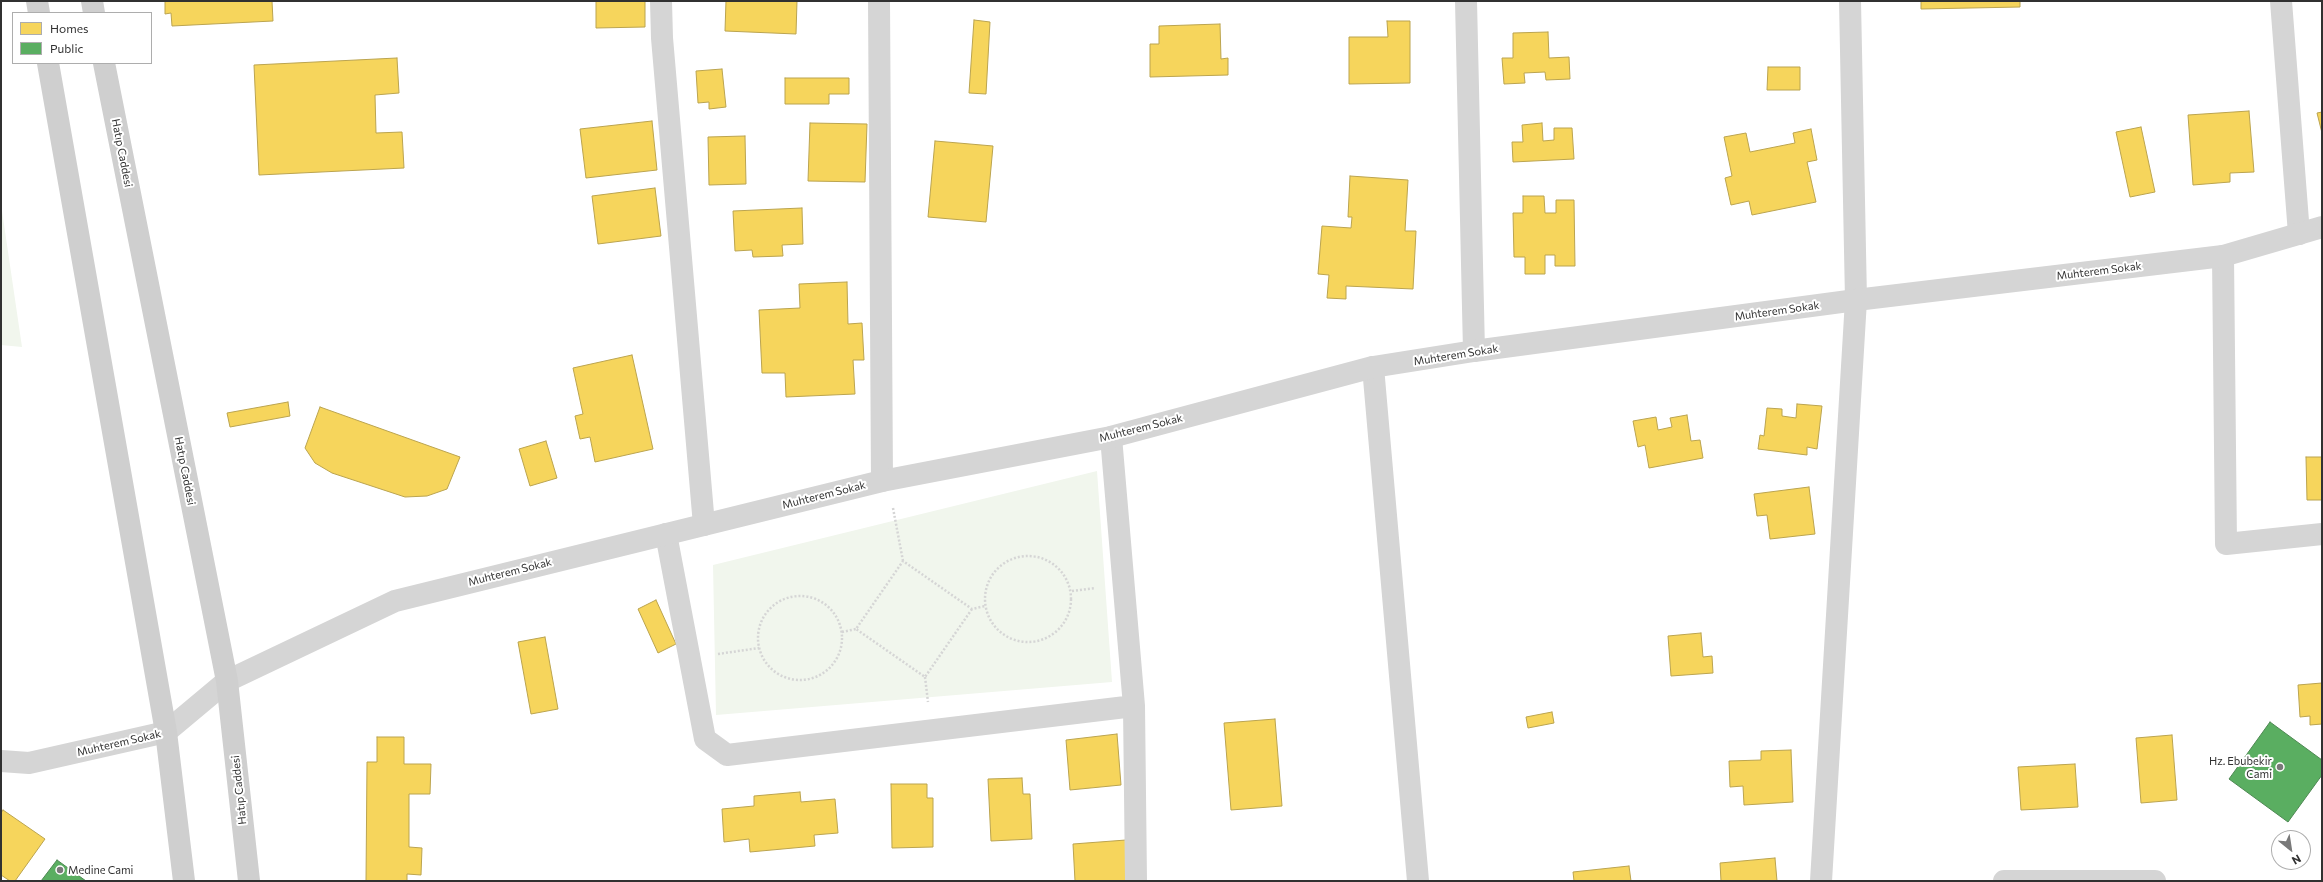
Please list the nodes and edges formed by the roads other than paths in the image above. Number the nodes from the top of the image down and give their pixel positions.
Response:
1 (37, 1) edge
2 (92, 1) edge
3 (661, 1) edge
4 (879, 1) edge
5 (1466, 1) edge
6 (1850, 1) edge
7 (2281, 1) edge
8 (39, 12) edge
9 (94, 12) edge
10 (48, 64) edge
11 (104, 64) edge
12 (2322, 227) edge
13 (2298, 234) junction
14 (2223, 256) junction
15 (1856, 300) junction
16 (1474, 351) junction
17 (1373, 367) junction
18 (1111, 437) junction
19 (885, 480) junction
20 (704, 525) junction
21 (666, 534) junction
22 (2322, 534) edge
23 (227, 681) junction
24 (1134, 706) junction
25 (166, 732) junction
26 (1, 762) edge
27 (184, 881) edge
28 (249, 881) edge
29 (1136, 881) edge
30 (1418, 881) edge
31 (1821, 881) edge
32 (2004, 881) edge
33 (2155, 881) edge

1 - 8 main road
2 - 9 main road
3 - 20 street
4 - 19 street
5 - 16 street
6 - 15 street
7 - 13 street
10 - 25 main road
11 - 23 main road, Hatıp Caddesi
12 - 13 street, Muhterem Sokak
13 - 14 street, Muhterem Sokak
14 - 15 street, Muhterem Sokak
14 - 22 street
15 - 16 street, Muhterem Sokak
15 - 31 street
16 - 17 street, Muhterem Sokak
17 - 18 street, Muhterem Sokak
17 - 30 street
18 - 19 street, Muhterem Sokak
18 - 24 street
19 - 20 street, Muhterem Sokak
20 - 21 street, Muhterem Sokak
21 - 23 street, Muhterem Sokak
21 - 24 street
23 - 25 street, Muhterem Sokak
23 - 28 main road, Hatıp Caddesi
24 - 29 street
25 - 26 street, Muhterem Sokak
25 - 27 main road
32 - 33 street

